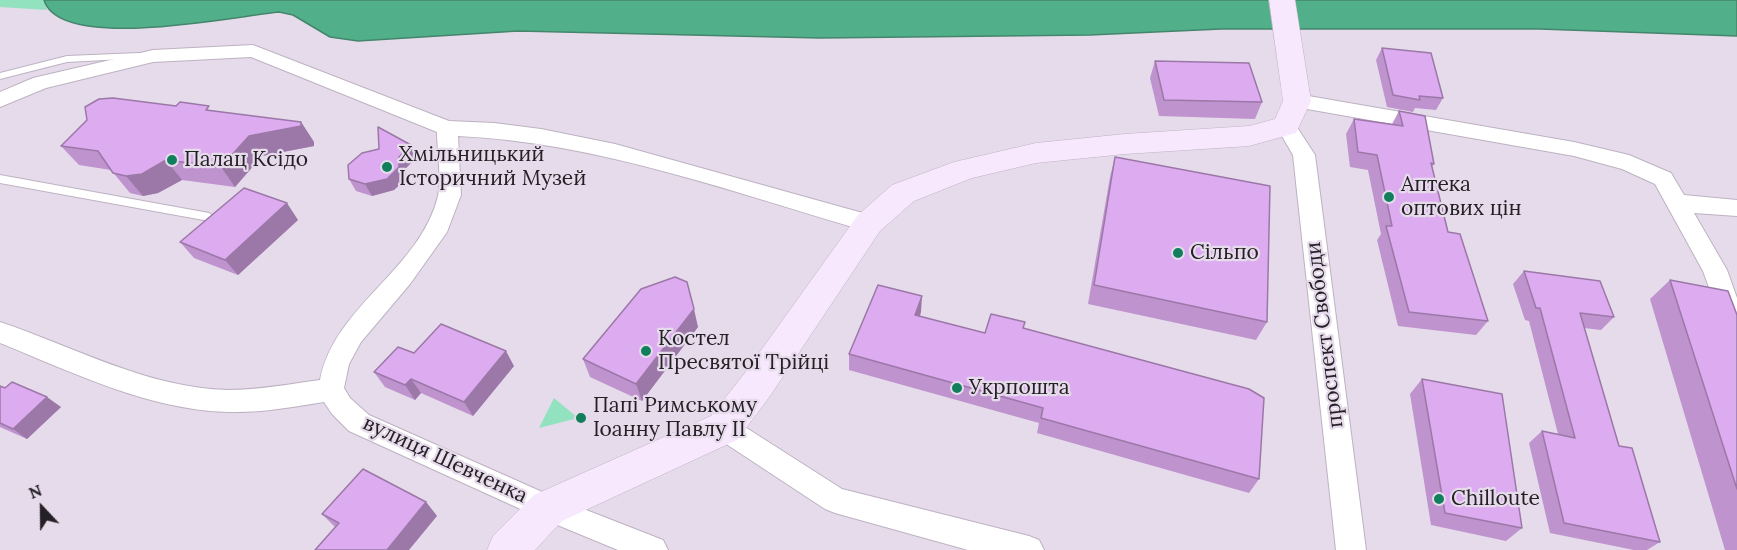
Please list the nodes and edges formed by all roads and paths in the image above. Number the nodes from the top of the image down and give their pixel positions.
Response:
1 (1282, 0) edge
2 (153, 56) junction
3 (0, 76) edge
4 (0, 99) edge
5 (1292, 114) junction
6 (447, 128) junction
7 (0, 179) edge
8 (1678, 203) junction
9 (1737, 208) edge
10 (209, 217) edge
11 (869, 223) junction
12 (1726, 273) edge
13 (0, 332) edge
14 (1737, 333) edge
15 (331, 390) junction
16 (724, 428) junction
17 (548, 508) junction
18 (507, 550) edge
19 (653, 550) edge
20 (1029, 550) edge
21 (1351, 550) edge

1 - 5 main road, проспект Свободи
2 - 3 lane
2 - 4 street
2 - 6 street
5 - 8 street
5 - 11 main road
5 - 21 street, проспект Свободи
6 - 11 street
6 - 15 street
7 - 10 lane
8 - 9 street
8 - 12 street
11 - 16 main road
12 - 14 street
13 - 15 street
15 - 17 street, вулиця Шевченка
16 - 17 main road
16 - 20 street
17 - 18 main road
17 - 19 street, вулиця Шевченка

